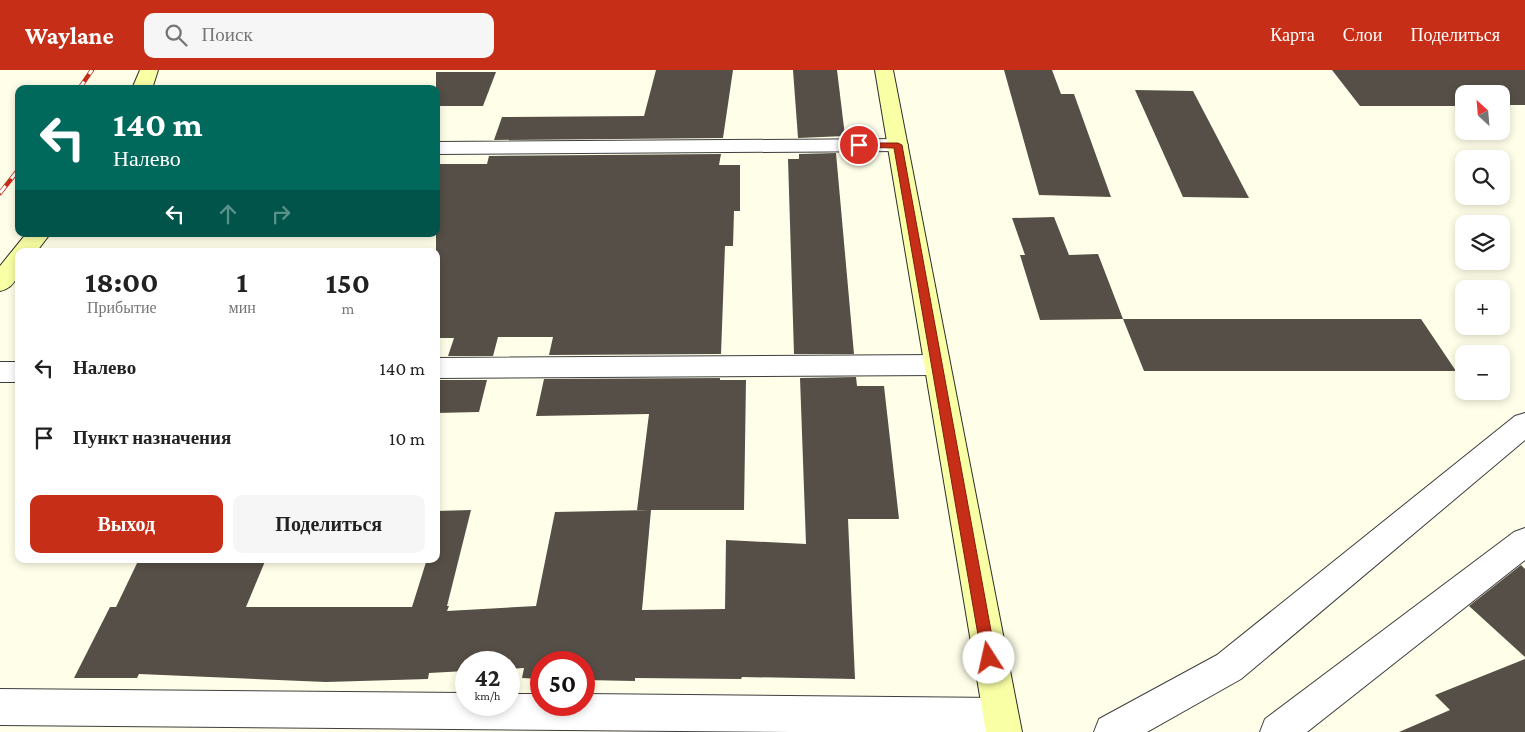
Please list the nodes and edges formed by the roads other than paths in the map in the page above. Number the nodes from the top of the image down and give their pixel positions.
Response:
1 (149, 70) edge
2 (884, 70) edge
3 (143, 85) edge
4 (898, 145) junction
5 (440, 148) edge
6 (36, 237) edge
7 (26, 248) edge
8 (15, 263) edge
9 (0, 283) edge
10 (937, 365) junction
11 (440, 368) edge
12 (0, 372) edge
13 (15, 372) edge
14 (1525, 424) edge
15 (1525, 542) edge
16 (0, 707) edge
17 (1002, 724) edge
18 (1112, 732) edge
19 (1278, 732) edge

1 - 3 main road
2 - 4 main road
4 - 5 street
4 - 10 main road
6 - 7 main road
8 - 9 main road
10 - 11 street
10 - 17 main road
12 - 13 street
14 - 18 street
15 - 19 street
16 - 17 street

